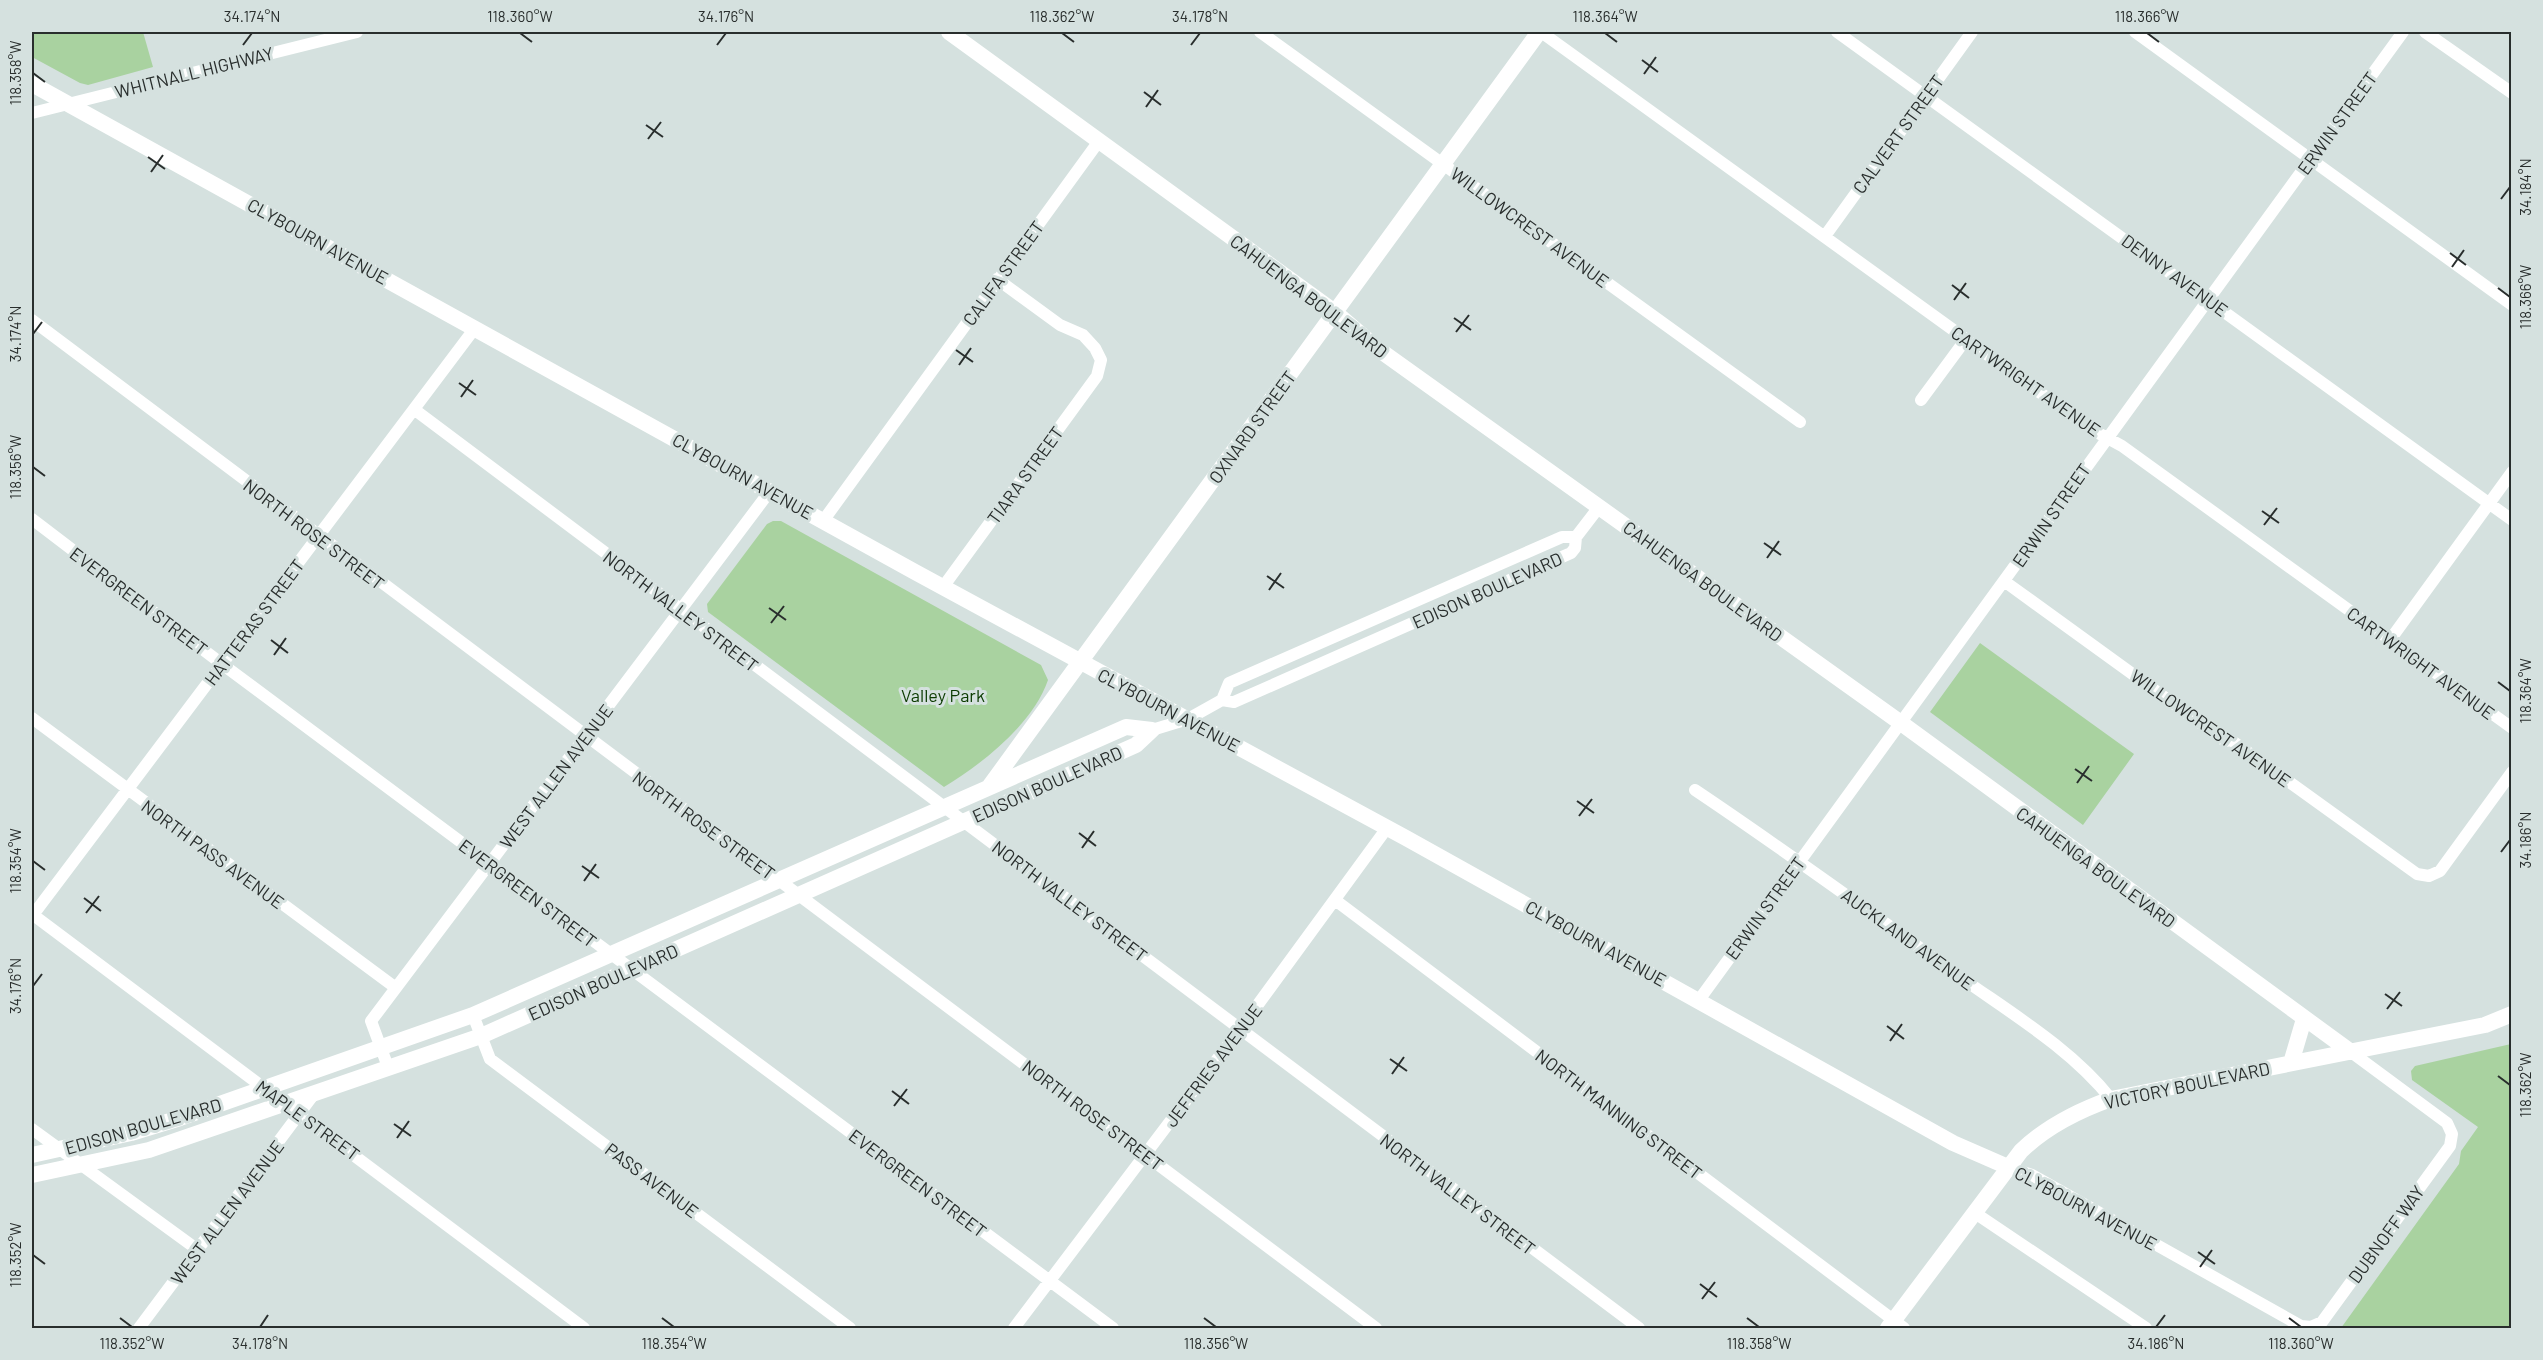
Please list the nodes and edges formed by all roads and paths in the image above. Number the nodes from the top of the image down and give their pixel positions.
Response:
1 (357, 32) edge
2 (949, 32) edge
3 (1260, 32) edge
4 (1540, 32) edge
5 (1837, 32) edge
6 (1972, 32) edge
7 (2135, 32) edge
8 (2403, 32) edge
9 (2425, 32) edge
10 (32, 84) edge
11 (2511, 93) edge
12 (1926, 95) junction
13 (67, 104) junction
14 (32, 113) edge
15 (1099, 141) junction
16 (2311, 160) junction
17 (1443, 164) junction
18 (1825, 236) junction
19 (997, 279) junction
20 (2208, 300) junction
21 (2511, 306) edge
22 (1336, 312) junction
23 (32, 320) edge
24 (475, 328) junction
25 (1966, 339) junction
26 (1921, 400) dead end
27 (415, 410) junction
28 (1800, 422) dead end
29 (2106, 438) junction
30 (2511, 472) edge
31 (770, 491) junction
32 (2488, 504) junction
33 (1599, 507) junction
34 (32, 519) edge
35 (2511, 520) edge
36 (823, 521) junction
37 (318, 537) junction
38 (1576, 537) junction
39 (2004, 581) junction
40 (943, 587) junction
41 (681, 611) junction
42 (2390, 640) junction
43 (1081, 662) junction
44 (222, 664) junction
45 (1221, 700) junction
46 (32, 718) edge
47 (1188, 719) junction
48 (1901, 723) junction
49 (2511, 728) edge
50 (1152, 730) junction
51 (584, 736) junction
52 (2511, 772) edge
53 (989, 788) junction
54 (1695, 790) dead end
55 (127, 791) junction
56 (943, 807) junction
57 (963, 821) junction
58 (1387, 828) junction
59 (1800, 861) junction
60 (490, 864) junction
61 (779, 880) junction
62 (798, 894) junction
63 (1335, 900) junction
64 (32, 914) edge
65 (610, 955) junction
66 (631, 970) junction
67 (396, 988) junction
68 (1699, 1000) junction
69 (2511, 1014) edge
70 (473, 1015) junction
71 (2304, 1019) junction
72 (1240, 1029) junction
73 (481, 1036) junction
74 (381, 1046) junction
75 (2351, 1052) junction
76 (2291, 1063) junction
77 (388, 1067) junction
78 (264, 1089) junction
79 (314, 1094) junction
80 (2111, 1099) junction
81 (285, 1103) junction
82 (301, 1114) junction
83 (32, 1130) edge
84 (2452, 1134) joint
85 (60, 1150) junction
86 (32, 1155) edge
87 (1145, 1155) junction
88 (81, 1166) junction
89 (2008, 1167) junction
90 (32, 1176) edge
91 (1975, 1213) junction
92 (198, 1250) junction
93 (1050, 1281) junction
94 (1895, 1326) edge
95 (2311, 1327) joint
96 (139, 1329) edge
97 (584, 1329) edge
98 (850, 1329) edge
99 (1014, 1329) edge
100 (1113, 1329) edge
101 (1376, 1329) edge
102 (1639, 1329) edge
103 (2146, 1329) edge

1 - 13 street, WHITNALL HIGHWAY
2 - 15 main road, CAHUENGA BOULEVARD
3 - 17 street, WILLOWCREST AVENUE
4 - 17 main road, OXNARD STREET
4 - 18 street, CARTWRIGHT AVENUE
5 - 12 street, DENNY AVENUE
6 - 12 street, CALVERT STREET
7 - 16 street
8 - 16 street, ERWIN STREET
9 - 11 street
10 - 13 main road, CLYBOURN AVENUE
12 - 18 street, CALVERT STREET
12 - 20 street, DENNY AVENUE
13 - 14 street, WHITNALL HIGHWAY
13 - 24 main road, CLYBOURN AVENUE
15 - 19 street, CALIFA STREET
15 - 22 main road, CAHUENGA BOULEVARD
16 - 20 street, ERWIN STREET
16 - 21 street
17 - 22 main road, OXNARD STREET
17 - 28 street, WILLOWCREST AVENUE
18 - 25 street, CARTWRIGHT AVENUE
19 - 36 street, CALIFA STREET
19 - 40 street, TIARA STREET
20 - 29 street, ERWIN STREET
20 - 32 street, DENNY AVENUE
22 - 33 main road, CAHUENGA BOULEVARD
22 - 43 main road, OXNARD STREET
23 - 37 street, NORTH ROSE STREET
24 - 27 street, HATTERAS STREET
24 - 31 main road, CLYBOURN AVENUE
25 - 26 street
25 - 29 street, CARTWRIGHT AVENUE
27 - 37 street, HATTERAS STREET
27 - 41 street, NORTH VALLEY STREET
29 - 39 street, ERWIN STREET
29 - 42 street, CARTWRIGHT AVENUE
30 - 32 street
31 - 36 main road, CLYBOURN AVENUE
31 - 41 street, WEST ALLEN AVENUE
32 - 35 street, DENNY AVENUE
32 - 42 street
33 - 38 street, EDISON BOULEVARD
33 - 48 main road, CAHUENGA BOULEVARD
34 - 44 street, EVERGREEN STREET
36 - 40 main road, CLYBOURN AVENUE
37 - 44 street, HATTERAS STREET
37 - 51 street, NORTH ROSE STREET
38 - 45 street, EDISON BOULEVARD
38 - 45 street, EDISON BOULEVARD
39 - 48 street, ERWIN STREET
39 - 52 street, WILLOWCREST AVENUE
40 - 43 main road, CLYBOURN AVENUE
41 - 51 street, WEST ALLEN AVENUE
41 - 56 street, NORTH VALLEY STREET
42 - 49 street, CARTWRIGHT AVENUE
43 - 47 main road, CLYBOURN AVENUE
43 - 53 main road, OXNARD STREET
44 - 55 street, HATTERAS STREET
44 - 60 street, EVERGREEN STREET
45 - 47 street, EDISON BOULEVARD
46 - 55 street, NORTH PASS AVENUE
47 - 50 street, EDISON BOULEVARD
47 - 58 main road, CLYBOURN AVENUE
48 - 59 street, ERWIN STREET
48 - 71 main road, CAHUENGA BOULEVARD
50 - 53 main road, EDISON BOULEVARD
50 - 57 main road, EDISON BOULEVARD
51 - 60 street, WEST ALLEN AVENUE
51 - 61 street, NORTH ROSE STREET
53 - 56 main road, EDISON BOULEVARD
53 - 57 main road, OXNARD STREET
54 - 59 street, AUCKLAND AVENUE
55 - 64 street, HATTERAS STREET
55 - 67 street, NORTH PASS AVENUE
56 - 57 street, NORTH VALLEY STREET
56 - 61 main road, EDISON BOULEVARD
57 - 62 main road, EDISON BOULEVARD
57 - 72 street, NORTH VALLEY STREET
58 - 63 street, JEFFRIES AVENUE
58 - 68 main road, CLYBOURN AVENUE
59 - 68 street, ERWIN STREET
59 - 80 street, AUCKLAND AVENUE
60 - 65 street, EVERGREEN STREET
60 - 67 street, WEST ALLEN AVENUE
61 - 62 street, NORTH ROSE STREET
61 - 65 main road, EDISON BOULEVARD
62 - 66 main road, EDISON BOULEVARD
62 - 87 street, NORTH ROSE STREET
63 - 72 street, JEFFRIES AVENUE
63 - 94 street, NORTH MANNING STREET
64 - 78 street, MAPLE STREET
65 - 66 street, EVERGREEN STREET
65 - 70 main road, EDISON BOULEVARD
66 - 73 main road, EDISON BOULEVARD
66 - 93 street, EVERGREEN STREET
67 - 74 street, WEST ALLEN AVENUE
68 - 89 main road, CLYBOURN AVENUE
69 - 75 main road, VICTORY BOULEVARD
70 - 73 street, PASS AVENUE
70 - 74 main road, EDISON BOULEVARD
71 - 75 main road, CAHUENGA BOULEVARD
71 - 76 main road
72 - 87 street, JEFFRIES AVENUE
72 - 102 street, NORTH VALLEY STREET
73 - 77 main road, EDISON BOULEVARD
73 - 98 street, PASS AVENUE
74 - 77 street, WEST ALLEN AVENUE
74 - 78 main road, EDISON BOULEVARD
75 - 76 main road, VICTORY BOULEVARD
75 - 84 street, CAHUENGA BOULEVARD
76 - 80 main road, VICTORY BOULEVARD
77 - 79 main road, EDISON BOULEVARD
78 - 81 street, MAPLE STREET
78 - 85 main road, EDISON BOULEVARD
79 - 81 main road, EDISON BOULEVARD
79 - 82 street, WEST ALLEN AVENUE
80 - 89 main road, VICTORY BOULEVARD
81 - 82 street, MAPLE STREET
81 - 88 main road, EDISON BOULEVARD
82 - 92 street, WEST ALLEN AVENUE
82 - 97 street, MAPLE STREET
83 - 85 street
84 - 95 street, DUBNOFF WAY
85 - 86 main road, EDISON BOULEVARD
85 - 88 street
87 - 93 street, JEFFRIES AVENUE
87 - 101 street, NORTH ROSE STREET
88 - 90 main road, EDISON BOULEVARD
88 - 92 street
89 - 91 main road, VICTORY BOULEVARD
89 - 95 street, CLYBOURN AVENUE
91 - 94 main road, VICTORY BOULEVARD
91 - 103 street
92 - 96 street, WEST ALLEN AVENUE
93 - 99 street, JEFFRIES AVENUE
93 - 100 street, EVERGREEN STREET

